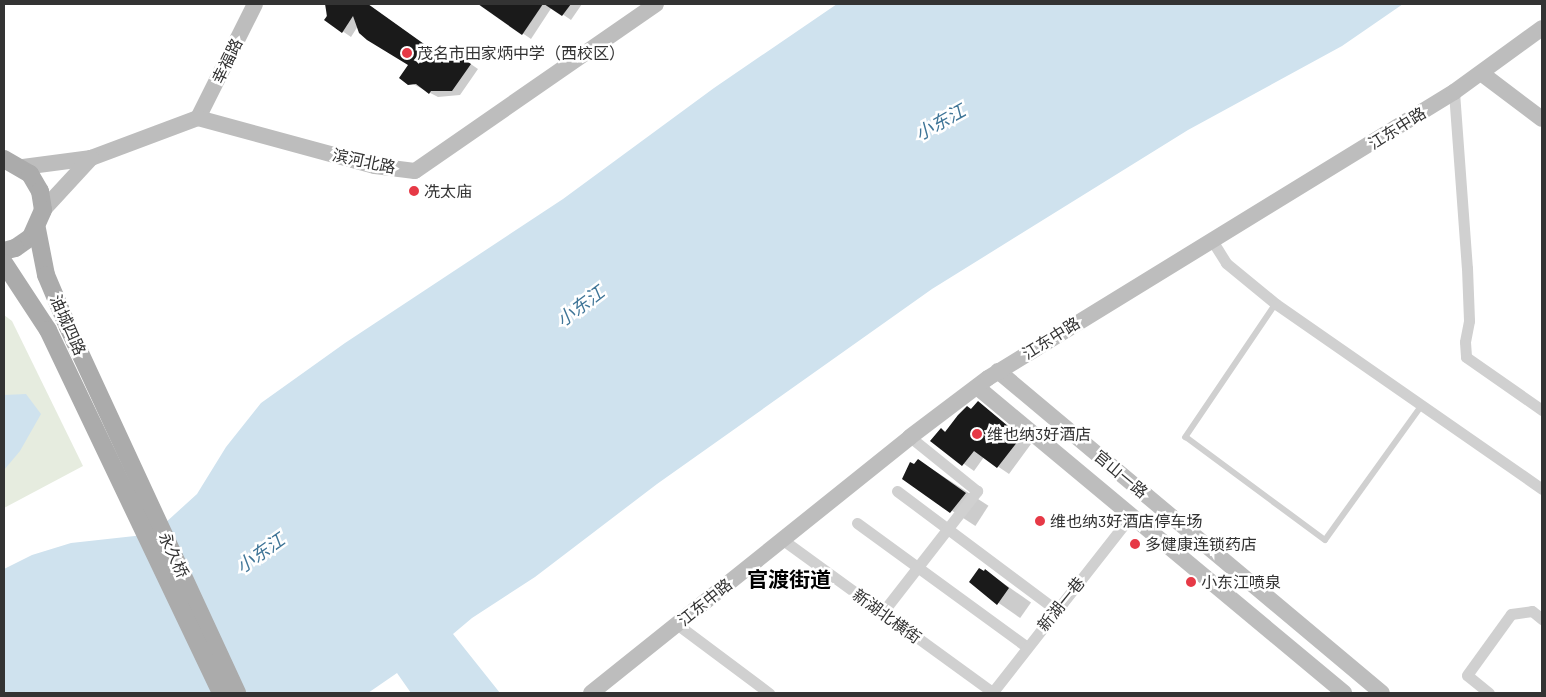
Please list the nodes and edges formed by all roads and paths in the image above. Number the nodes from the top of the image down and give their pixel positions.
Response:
1 (255, 4) edge
2 (656, 4) edge
3 (1542, 28) edge
4 (1481, 73) junction
5 (1454, 92) junction
6 (198, 118) junction
7 (1542, 119) edge
8 (91, 158) junction
9 (4, 159) edge
10 (23, 167) junction
11 (43, 210) junction
12 (37, 229) junction
13 (1213, 242) junction
14 (4, 251) edge
15 (4, 263) edge
16 (1276, 304) junction
17 (998, 371) junction
18 (977, 386) junction
19 (1422, 405) junction
20 (1542, 410) edge
21 (110, 417) joint
22 (1064, 426) junction
23 (98, 430) joint
24 (910, 437) junction
25 (1048, 446) junction
26 (1542, 489) edge
27 (897, 490) dead end
28 (1131, 516) junction
29 (857, 523) dead end
30 (948, 529) junction
31 (783, 540) junction
32 (919, 568) junction
33 (1056, 610) junction
34 (882, 613) junction
35 (1542, 619) edge
36 (678, 625) junction
37 (1027, 647) junction
38 (221, 693) edge
39 (237, 693) edge
40 (591, 693) edge
41 (769, 693) edge
42 (992, 693) edge
43 (1344, 693) edge
44 (1382, 693) edge
45 (1489, 693) edge

1 - 6 street, 幸福路
2 - 6 street, 滨河北路
3 - 4 street, 江东中路
4 - 5 street, 江东中路
4 - 7 street
5 - 13 street, 江东中路
5 - 20 street
6 - 8 street
8 - 10 street
8 - 11 street
9 - 10 main road
10 - 11 main road
11 - 12 main road
12 - 14 main road
12 - 21 main road, 油城四路
13 - 16 street
13 - 17 street, 江东中路
15 - 23 main road, 油城四路
16 - 19 street
16 - 19 lane
17 - 18 street, 江东中路
17 - 22 street, 官山一路
18 - 24 street, 江东中路
18 - 25 street, 官山一路
19 - 26 street
21 - 39 main road, 永久桥
22 - 25 street
22 - 44 street, 官山一路
23 - 38 main road, 永久桥
24 - 30 street
24 - 31 street, 江东中路
25 - 28 street, 官山一路
27 - 30 street
28 - 33 street, 新湖一巷
28 - 43 street, 官山一路
29 - 32 street
30 - 32 street
30 - 33 street
31 - 34 street, 新湖北横街
31 - 36 street, 江东中路
32 - 34 street
32 - 37 street
33 - 37 street, 新湖一巷
34 - 42 street, 新湖北横街
35 - 45 street
36 - 40 street, 江东中路
36 - 41 street
37 - 42 street, 新湖一巷

